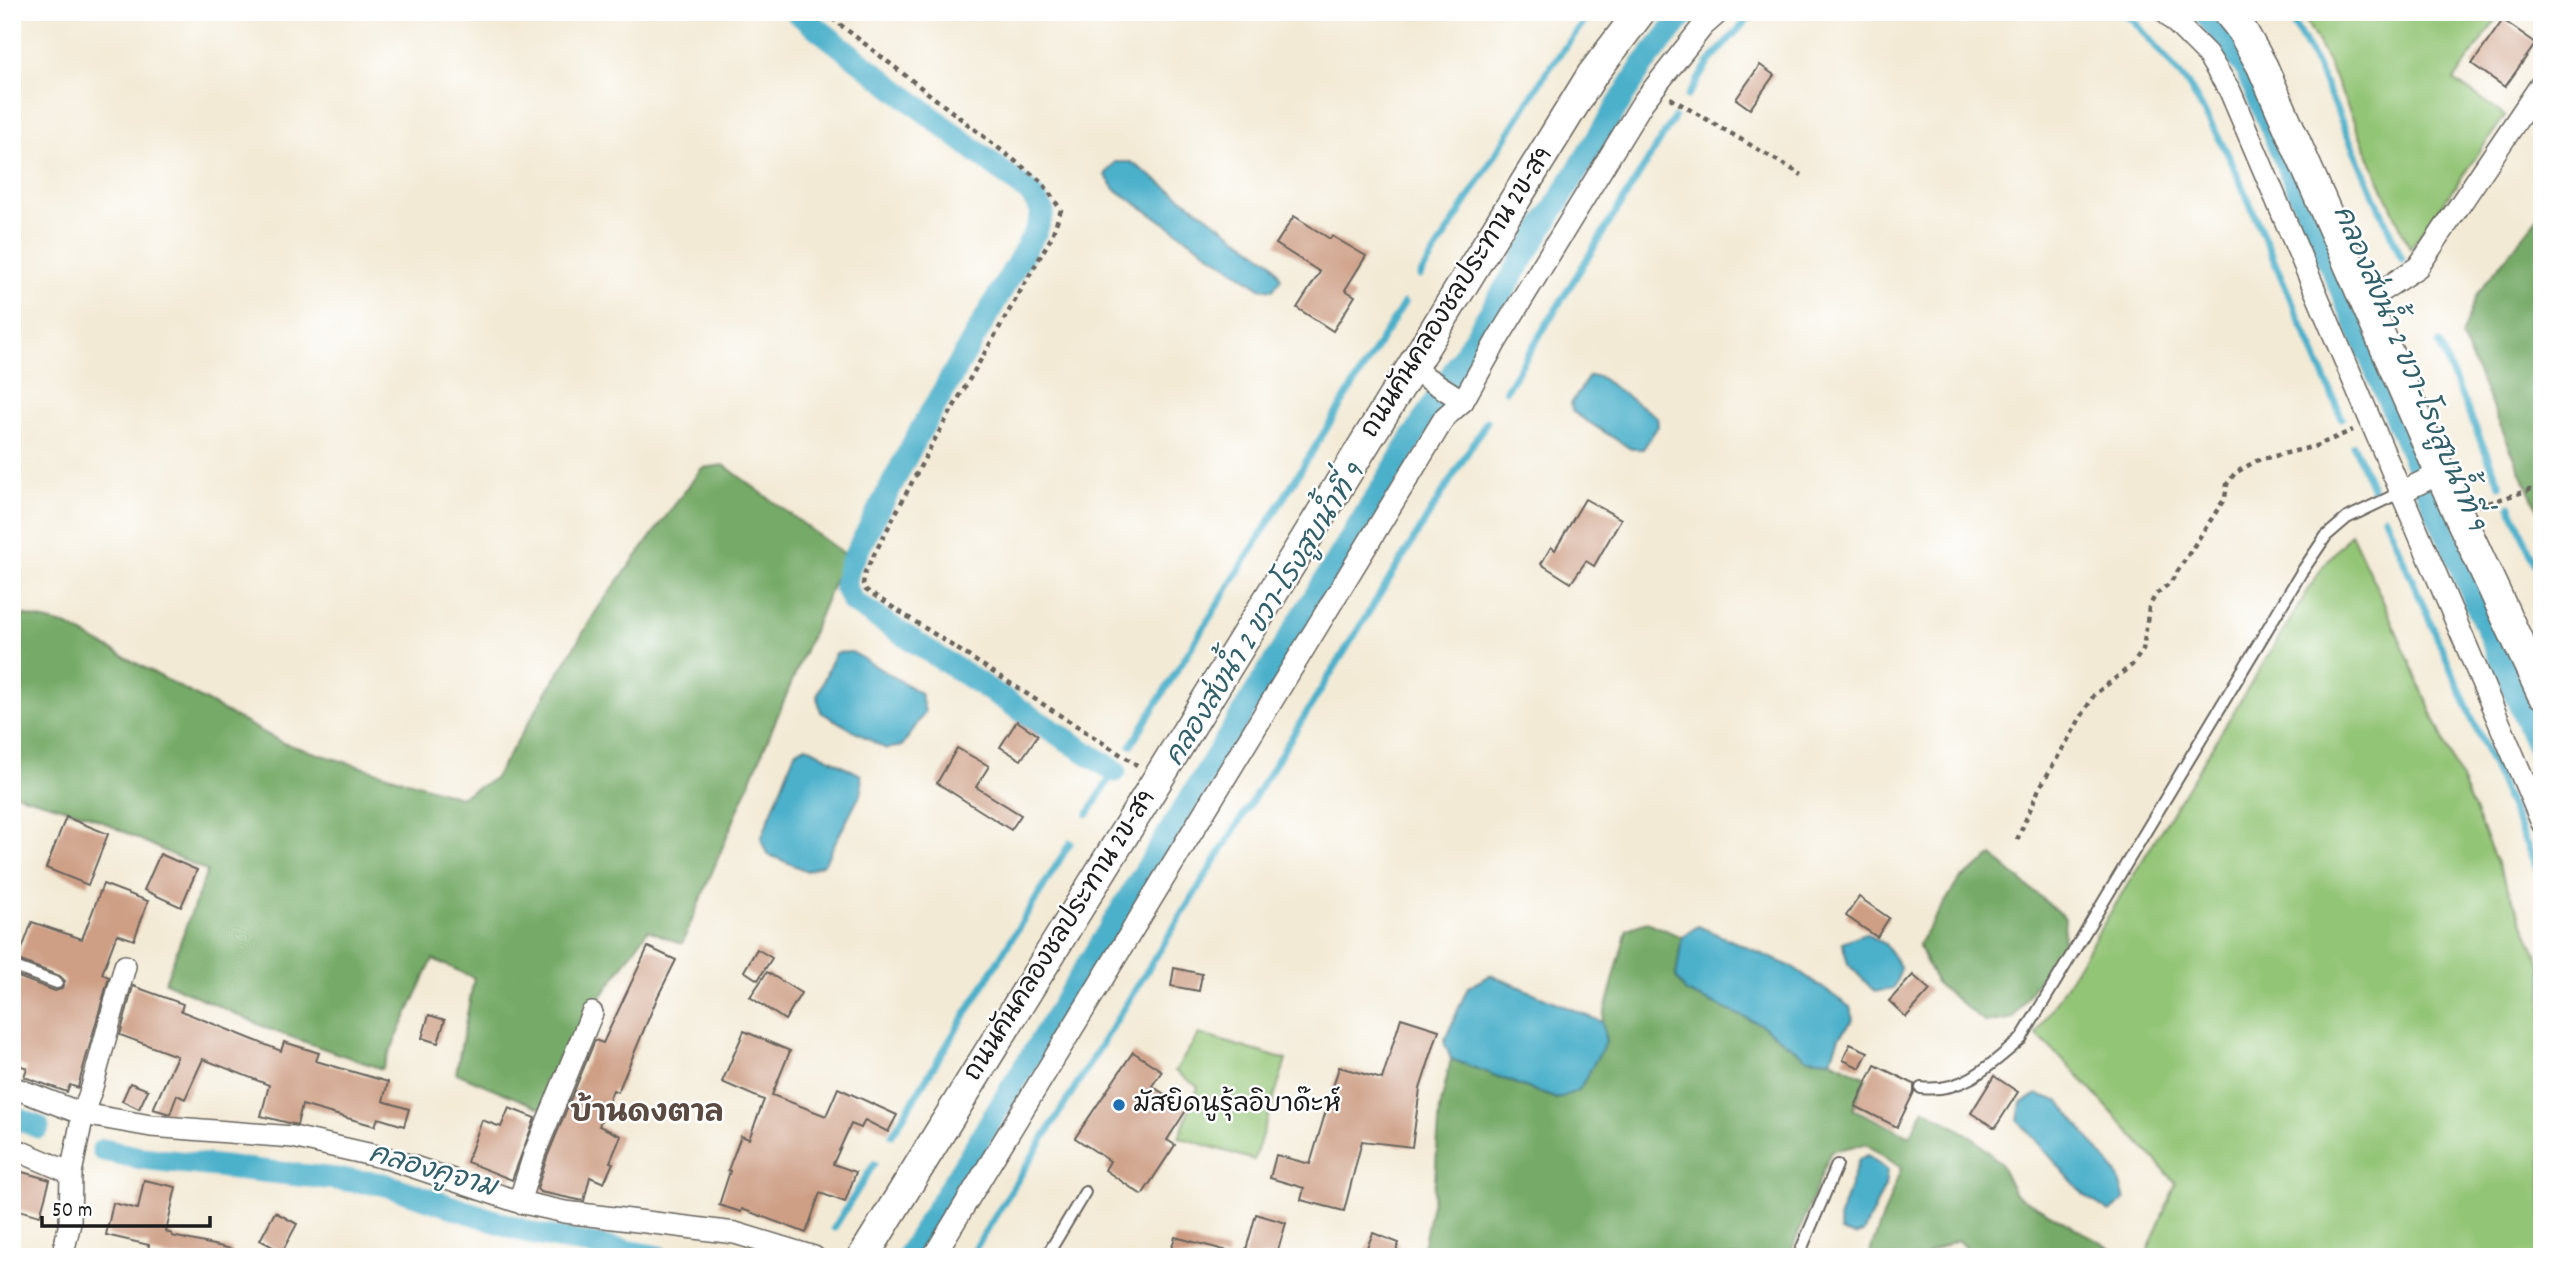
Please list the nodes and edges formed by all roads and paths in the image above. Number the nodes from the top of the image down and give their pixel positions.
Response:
1 (824, 12) edge
2 (1640, 12) edge
3 (1719, 12) edge
4 (2165, 12) edge
5 (2228, 12) edge
6 (2542, 83) edge
7 (1654, 89) junction
8 (1802, 175) dead end
9 (2366, 301) junction
10 (1417, 371) junction
11 (1458, 398) junction
12 (2370, 423) junction
13 (2435, 476) junction
14 (2542, 486) edge
15 (2400, 493) junction
16 (2458, 513) junction
17 (2542, 693) edge
18 (1158, 778) junction
19 (2542, 823) edge
20 (2017, 840) dead end
21 (12, 966) edge
22 (125, 966) dead end
23 (57, 983) dead end
24 (592, 1013) dead end
25 (12, 1087) edge
26 (1921, 1088) dead end
27 (83, 1114) junction
28 (12, 1148) edge
29 (1837, 1165) dead end
30 (71, 1173) junction
31 (1085, 1192) dead end
32 (519, 1202) junction
33 (62, 1257) edge
34 (814, 1257) edge
35 (863, 1257) edge
36 (933, 1257) edge
37 (1046, 1257) edge
38 (1798, 1257) edge

1 - 18 path
2 - 10 street, ถนนคันคลองชลประทาน 2ข-ส9
3 - 7 street
4 - 12 street
5 - 9 street
6 - 9 street
7 - 8 path
7 - 11 street
9 - 13 street
10 - 11 street
10 - 18 street, ถนนคันคลองชลประทาน 2ข-ส9
11 - 36 street
12 - 15 street
12 - 20 path
13 - 15 street
13 - 16 street
14 - 16 path
15 - 19 street
15 - 26 lane
16 - 17 street
18 - 35 street, ถนนคันคลองชลประทาน 2ข-ส9
21 - 23 lane
22 - 27 street
24 - 32 street
25 - 27 street
27 - 30 street
27 - 32 street
28 - 30 street
29 - 38 lane
30 - 33 street
31 - 37 lane
32 - 34 street

